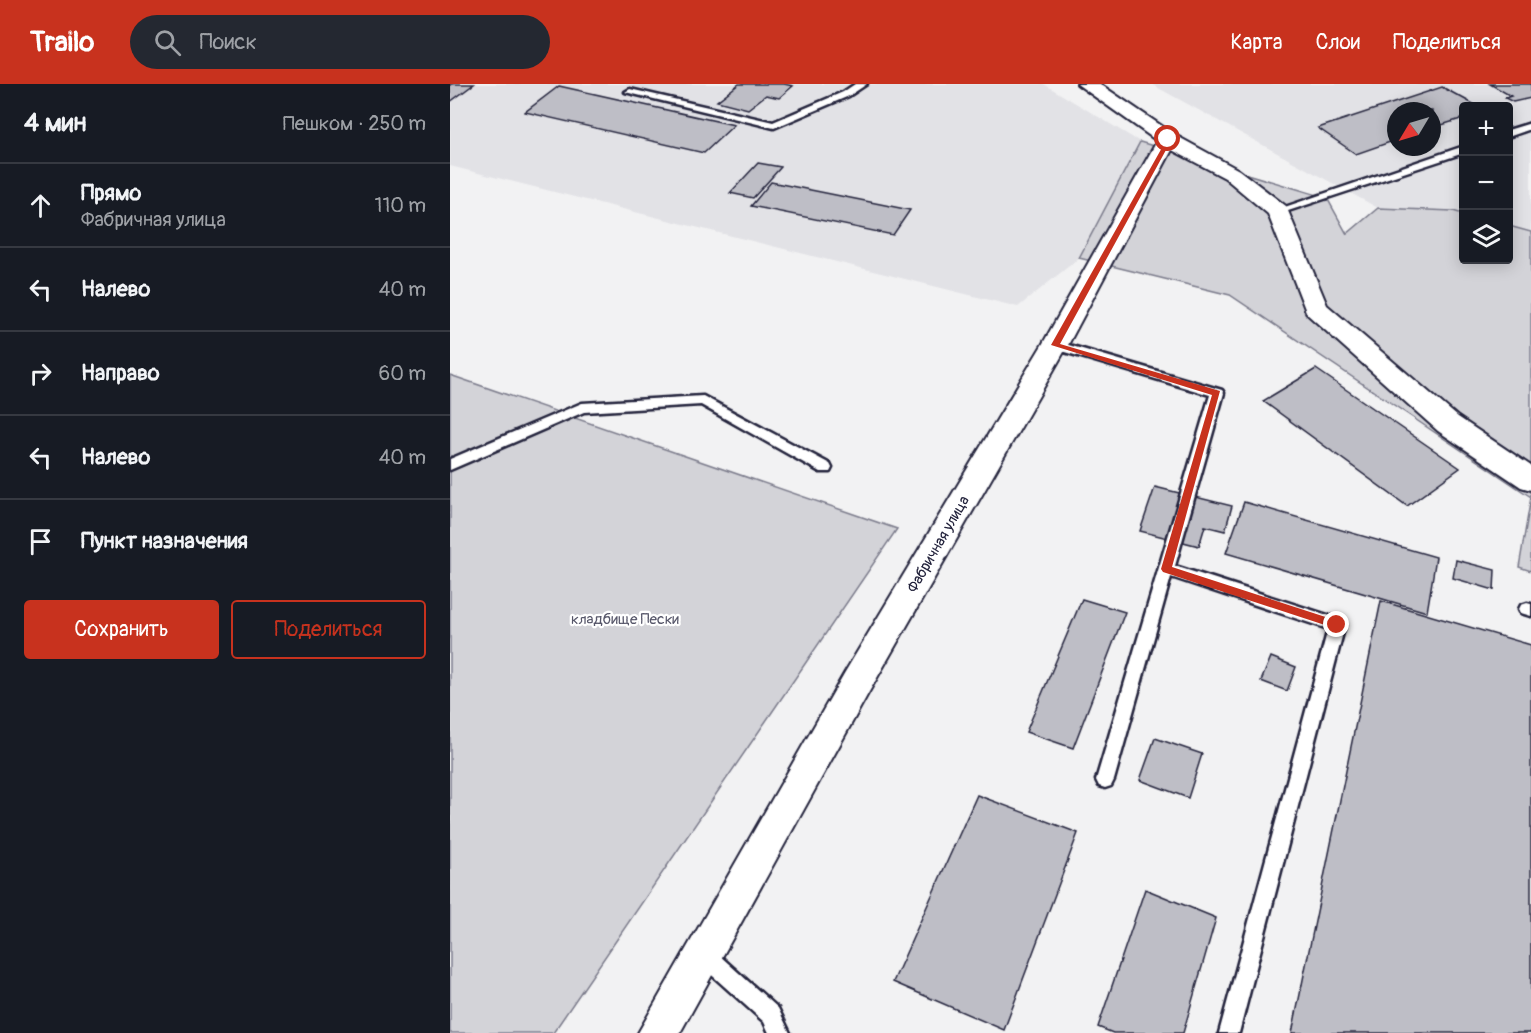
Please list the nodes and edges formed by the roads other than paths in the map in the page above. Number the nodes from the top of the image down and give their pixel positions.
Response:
1 (862, 84) edge
2 (1095, 85) edge
3 (630, 92) dead end
4 (1531, 126) edge
5 (1513, 133) edge
6 (1168, 139) junction
7 (1459, 151) edge
8 (1278, 211) junction
9 (1055, 345) junction
10 (450, 465) edge
11 (825, 468) dead end
12 (1531, 480) edge
13 (1166, 569) junction
14 (1105, 780) dead end
15 (702, 953) junction
16 (658, 1033) edge
17 (780, 1033) edge
18 (1229, 1033) edge

1 - 3 lane
2 - 6 street
4 - 5 lane
6 - 8 street
6 - 9 street, Фабричная улица
7 - 8 lane
8 - 12 street
9 - 13 lane
9 - 15 street, Фабричная улица
10 - 11 lane
13 - 14 lane
13 - 18 lane
15 - 16 street, Фабричная улица
15 - 17 lane

